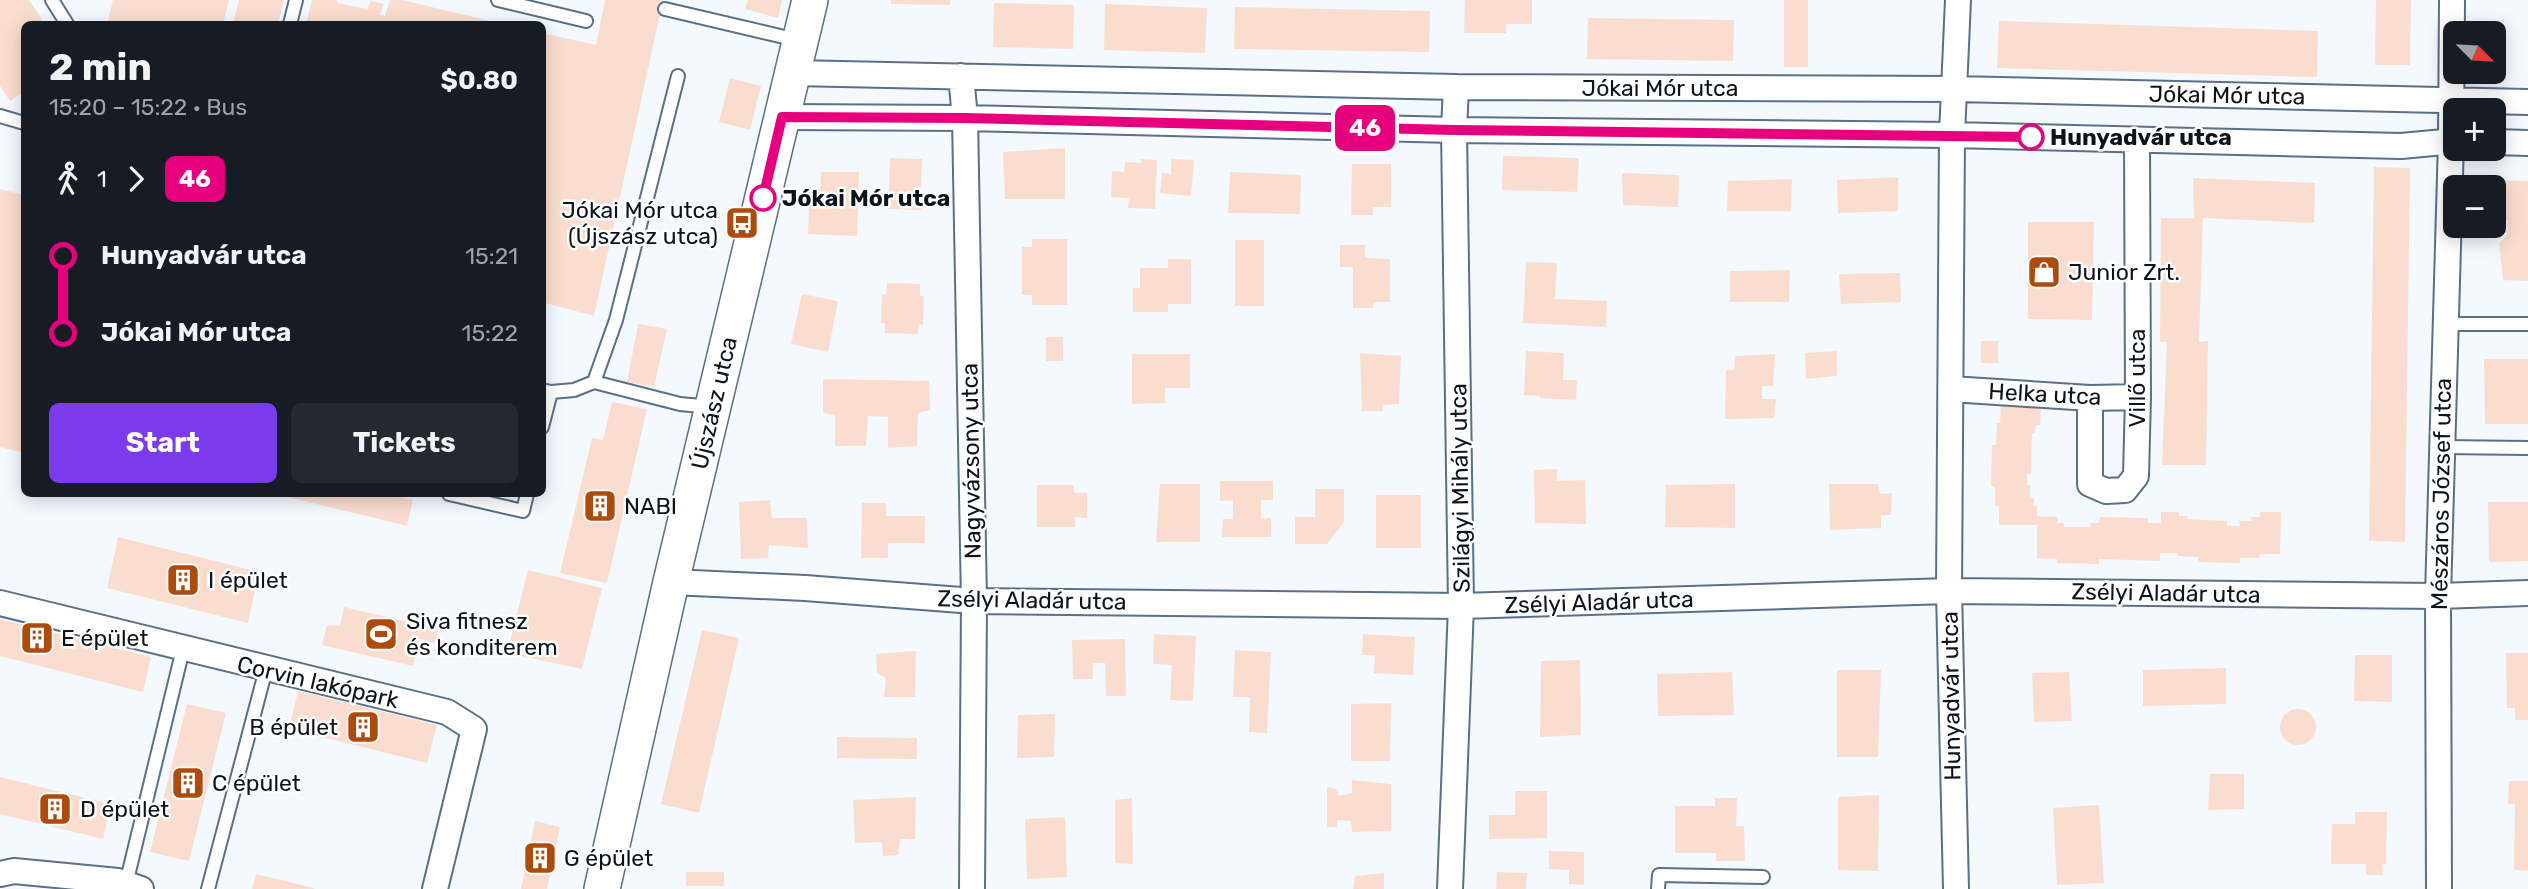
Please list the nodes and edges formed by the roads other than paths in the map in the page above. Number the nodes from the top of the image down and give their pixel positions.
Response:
1 (52, 0) edge
2 (296, 0) edge
3 (498, 0) edge
4 (810, 0) edge
5 (1958, 0) edge
6 (2452, 0) edge
7 (674, 7) edge
8 (65, 21) edge
9 (291, 21) edge
10 (586, 21) dead end
11 (797, 57) junction
12 (678, 76) dead end
13 (961, 76) junction
14 (1456, 87) junction
15 (1955, 89) junction
16 (2451, 98) edge
17 (2443, 100) edge
18 (2506, 101) edge
19 (2528, 102) edge
20 (0, 116) edge
21 (782, 117) junction
22 (965, 118) junction
23 (21, 122) edge
24 (1454, 130) junction
25 (1952, 135) junction
26 (2137, 140) junction
27 (2443, 142) edge
28 (2506, 142) edge
29 (2528, 143) edge
30 (2452, 161) edge
31 (2445, 324) junction
32 (2528, 324) edge
33 (594, 382) junction
34 (1951, 389) junction
35 (547, 391) edge
36 (2138, 397) junction
37 (2090, 398) junction
38 (713, 407) junction
39 (2441, 447) junction
40 (2528, 448) edge
41 (462, 497) edge
42 (526, 497) edge
43 (671, 582) junction
44 (1949, 591) junction
45 (2528, 593) edge
46 (2438, 596) junction
47 (974, 601) junction
48 (0, 603) edge
49 (1461, 606) junction
50 (183, 649) junction
51 (266, 669) junction
52 (0, 874) edge
53 (1763, 877) dead end
54 (134, 886) edge
55 (208, 889) edge
56 (435, 889) edge
57 (602, 889) edge
58 (972, 889) edge
59 (1450, 889) edge
60 (1658, 889) edge
61 (1956, 889) edge
62 (2439, 889) edge

1 - 8 lane
2 - 9 lane
3 - 10 lane
4 - 11 street, Újszász utca
5 - 15 street, Hunyadvár utca
6 - 16 street, Mészáros József utca
7 - 11 lane
11 - 13 street, Jókai Mór utca
11 - 21 street, Újszász utca
12 - 33 lane
13 - 14 street, Jókai Mór utca
13 - 22 street, Nagyvázsony utca
14 - 15 street, Jókai Mór utca
14 - 24 street, Szilágyi Mihály utca
15 - 17 street, Jókai Mór utca
15 - 25 street, Hunyadvár utca
18 - 19 street, Jókai Mór utca
20 - 23 lane
21 - 22 street, Jókai Mór utca
21 - 38 street, Újszász utca
22 - 24 street, Jókai Mór utca
22 - 47 street, Nagyvázsony utca
24 - 25 street, Jókai Mór utca
24 - 49 street, Szilágyi Mihály utca
25 - 26 street, Jókai Mór utca
25 - 34 street, Hunyadvár utca
26 - 27 street, Jókai Mór utca
26 - 36 street, Villő utca
28 - 29 street
30 - 31 street, Mészáros József utca
31 - 32 lane
31 - 39 street, Mészáros József utca
33 - 35 lane
33 - 38 lane
34 - 37 street, Helka utca
34 - 44 street, Hunyadvár utca
36 - 37 street, Helka utca
36 - 37 street, Villő utca
38 - 43 street, Újszász utca
39 - 40 lane
39 - 46 street, Mészáros József utca
41 - 42 lane
43 - 47 street, Zsélyi Aladár utca
43 - 57 street, Újszász utca
44 - 46 street, Zsélyi Aladár utca
44 - 49 street, Zsélyi Aladár utca
44 - 61 street, Hunyadvár utca
45 - 46 street, Zsélyi Aladár utca
46 - 62 street, Mészáros József utca
47 - 49 street, Zsélyi Aladár utca
47 - 58 street, Nagyvázsony utca
48 - 50 street, Corvin lakópark
49 - 59 street, Szilágyi Mihály utca
50 - 51 street, Corvin lakópark
50 - 54 lane
51 - 55 lane
51 - 56 street, Corvin lakópark
52 - 54 street
53 - 60 lane

